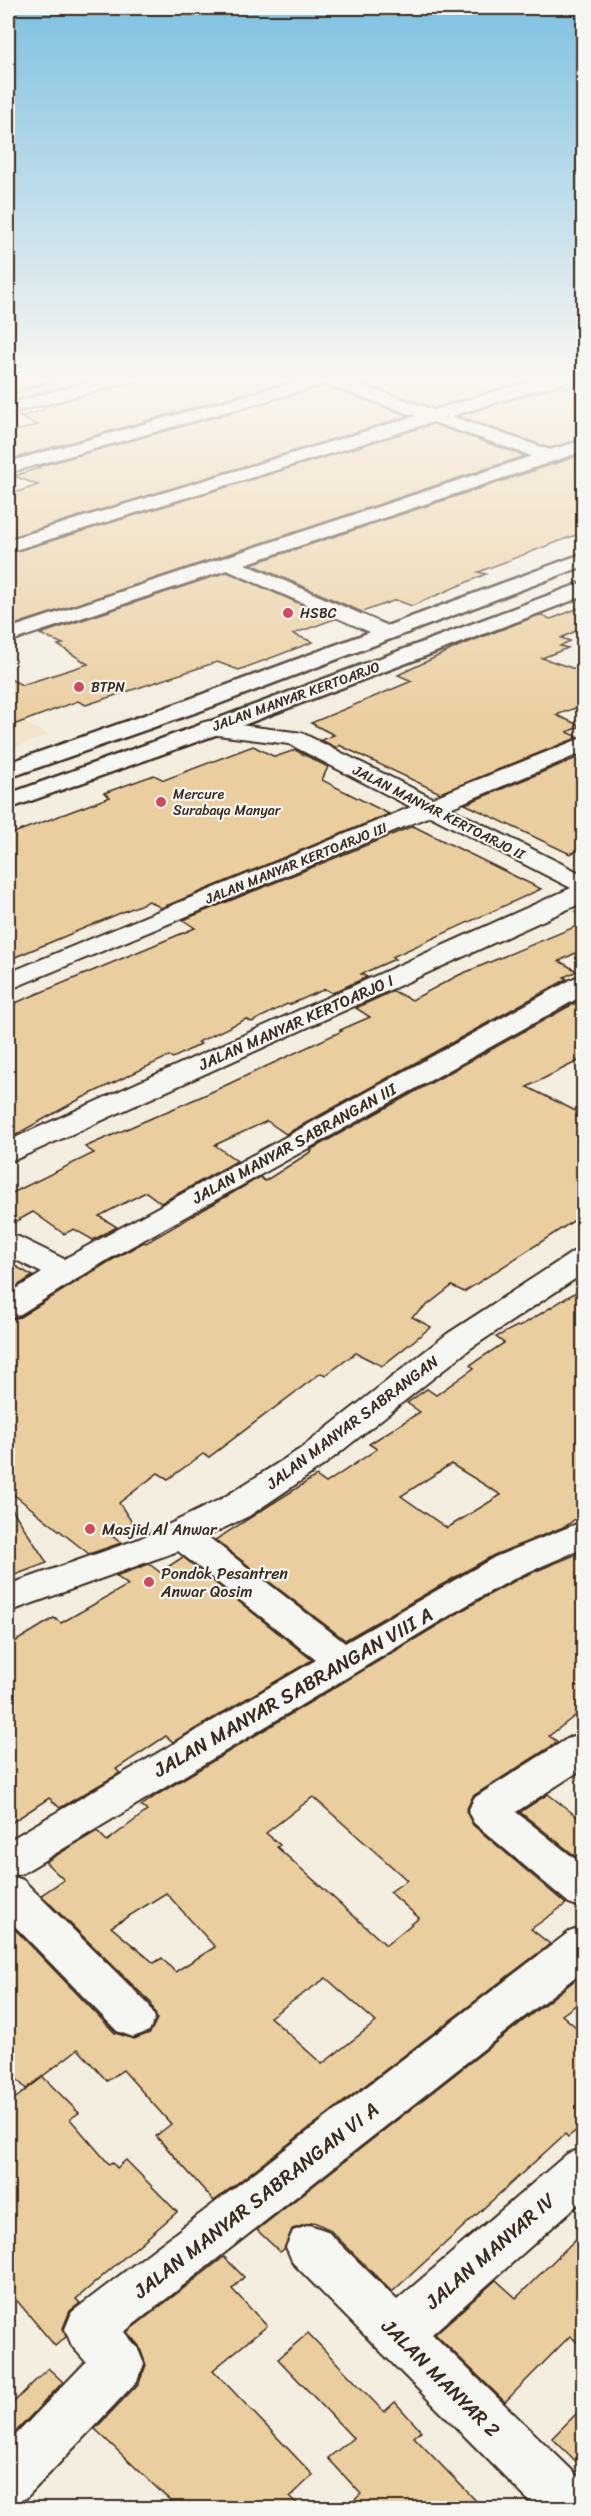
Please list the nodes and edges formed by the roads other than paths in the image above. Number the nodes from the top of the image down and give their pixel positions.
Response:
1 (186, 492) edge
2 (438, 492) edge
3 (8, 546) edge
4 (584, 559) edge
5 (227, 562) junction
6 (584, 588) edge
7 (386, 632) junction
8 (8, 636) edge
9 (226, 693) junction
10 (192, 706) junction
11 (270, 706) junction
12 (220, 725) junction
13 (294, 738) junction
14 (584, 744) edge
15 (8, 771) edge
16 (8, 802) edge
17 (431, 808) junction
18 (584, 885) edge
19 (584, 892) edge
20 (8, 982) edge
21 (584, 984) edge
22 (8, 1152) edge
23 (8, 1244) edge
24 (578, 1270) edge
25 (65, 1272) junction
26 (8, 1308) edge
27 (584, 1533) edge
28 (182, 1535) junction
29 (8, 1599) edge
30 (344, 1662) junction
31 (584, 1748) edge
32 (8, 1861) edge
33 (584, 1891) edge
34 (8, 1892) edge
35 (584, 1945) edge
36 (133, 2018) dead end
37 (584, 2169) edge
38 (310, 2247) dead end
39 (396, 2333) junction
40 (8, 2480) edge
41 (572, 2508) edge

1 - 3 street
2 - 5 street
4 - 7 main road, JALAN MANYAR KERTOARJO
5 - 7 street
5 - 8 street
6 - 11 main road, JALAN MANYAR KERTOARJO
7 - 9 main road, JALAN MANYAR KERTOARJO
9 - 10 main road, JALAN MANYAR KERTOARJO
9 - 11 main road
10 - 12 main road
10 - 15 main road, JALAN MANYAR KERTOARJO
11 - 12 main road, JALAN MANYAR KERTOARJO
11 - 13 street, JALAN MANYAR KERTOARJO II
12 - 13 street, JALAN MANYAR KERTOARJO II
12 - 16 main road, JALAN MANYAR KERTOARJO
13 - 17 street, JALAN MANYAR KERTOARJO II
14 - 17 street, JALAN MANYAR KERTOARJO III
17 - 18 street, JALAN MANYAR KERTOARJO II
17 - 20 street, JALAN MANYAR KERTOARJO III
19 - 22 street, JALAN MANYAR KERTOARJO I
21 - 25 street, JALAN MANYAR SABRANGAN III
23 - 25 street
24 - 28 street, JALAN MANYAR SABRANGAN
25 - 26 street, JALAN MANYAR SABRANGAN III
27 - 30 street, JALAN MANYAR SABRANGAN VIII A
28 - 29 street, JALAN MANYAR SABRANGAN
28 - 30 street
30 - 32 street, JALAN MANYAR SABRANGAN VIII A
31 - 33 street
34 - 36 street
35 - 40 street, JALAN MANYAR SABRANGAN VI A
37 - 39 street, JALAN MANYAR IV
38 - 39 street, JALAN MANYAR 2
39 - 41 street, JALAN MANYAR 2

